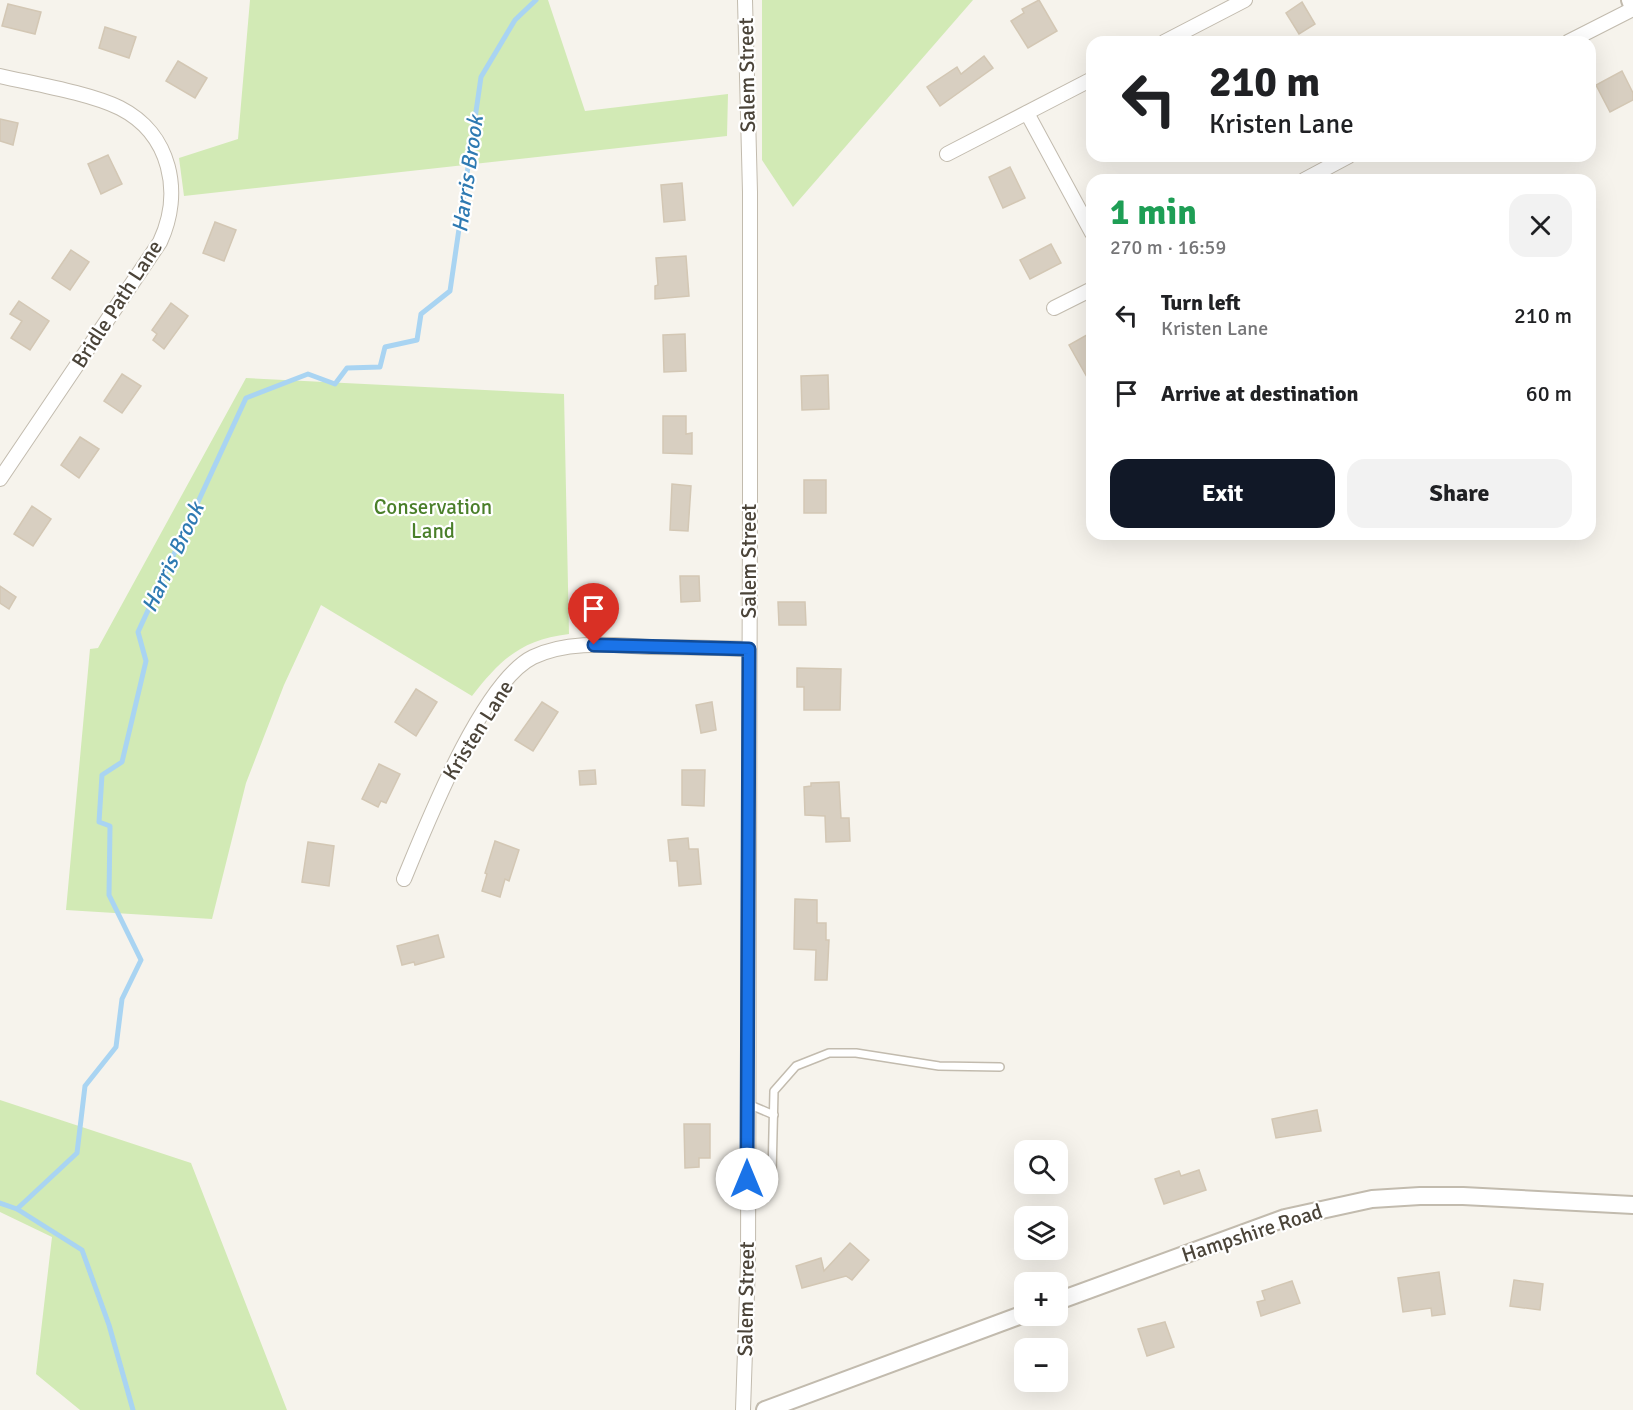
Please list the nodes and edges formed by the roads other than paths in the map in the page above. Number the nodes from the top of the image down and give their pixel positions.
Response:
1 (745, 0) edge
2 (1245, 0) edge
3 (1630, 0) edge
4 (1633, 9) edge
5 (1176, 36) edge
6 (1580, 36) edge
7 (0, 75) edge
8 (1086, 82) edge
9 (1027, 112) junction
10 (947, 154) dead end
11 (1338, 162) edge
12 (1315, 174) edge
13 (1086, 222) edge
14 (1086, 292) edge
15 (1054, 308) dead end
16 (0, 479) edge
17 (749, 649) junction
18 (404, 879) dead end
19 (1000, 1067) dead end
20 (747, 1104) junction
21 (774, 1114) junction
22 (747, 1179) junction
23 (1633, 1205) edge
24 (1068, 1297) edge
25 (1014, 1318) edge
26 (743, 1410) edge
27 (765, 1410) edge

1 - 17 street, Salem Street
2 - 5 street
3 - 4 street
4 - 6 street
7 - 16 street, Bridle Path Lane
8 - 9 street
9 - 10 street
9 - 13 street
11 - 12 street
14 - 15 street
17 - 18 street, Kristen Lane
17 - 20 street, Salem Street
19 - 21 lane
20 - 21 lane
20 - 22 street, Salem Street
21 - 22 lane
22 - 26 street, Salem Street
23 - 24 street, Hampshire Road
25 - 27 street

